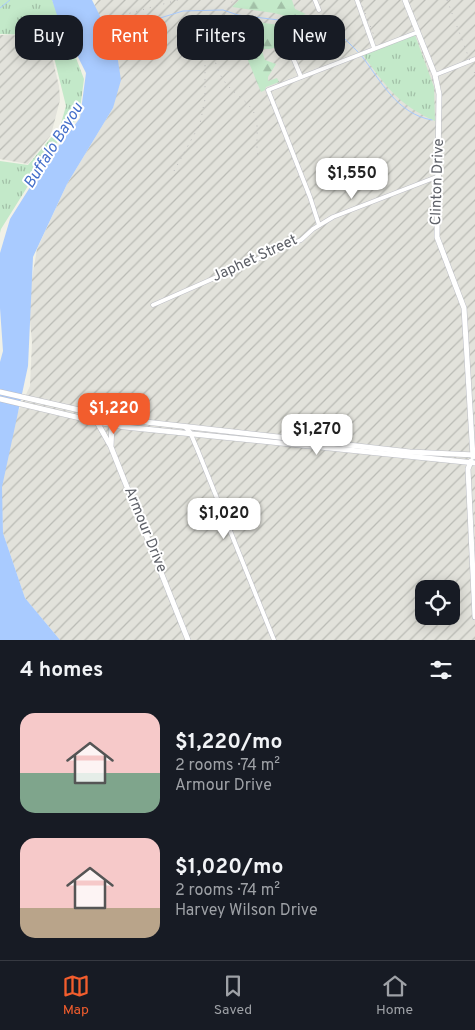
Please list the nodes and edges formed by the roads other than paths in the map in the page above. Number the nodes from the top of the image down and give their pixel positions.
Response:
1 (315, 0) edge
2 (356, 0) edge
3 (405, 0) edge
4 (319, 10) dead end
5 (418, 32) junction
6 (373, 49) junction
7 (475, 59) edge
8 (294, 60) edge
9 (435, 75) junction
10 (301, 77) junction
11 (439, 176) junction
12 (319, 225) junction
13 (152, 305) dead end
14 (0, 392) edge
15 (0, 398) edge
16 (113, 418) junction
17 (97, 422) junction
18 (112, 424) junction
19 (185, 427) junction
20 (190, 432) junction
21 (236, 436) junction
22 (111, 447) junction
23 (422, 455) junction
24 (474, 455) edge
25 (474, 463) edge
26 (474, 586) edge
27 (475, 617) edge
28 (188, 640) edge
29 (274, 640) edge

1 - 4 street
2 - 6 street
3 - 5 main road, Clinton Drive
5 - 6 street
5 - 9 main road, Clinton Drive
6 - 10 street
7 - 9 street
8 - 10 street
9 - 11 main road, Clinton Drive
10 - 12 street
11 - 12 street, Japhet Street
11 - 24 main road, Clinton Drive
12 - 13 street, Japhet Street
14 - 16 main road
15 - 17 main road
16 - 18 main road, Armour Drive
16 - 19 main road
17 - 18 main road
17 - 22 main road
18 - 20 main road
18 - 22 main road, Armour Drive
19 - 20 street
19 - 21 main road
20 - 21 main road
20 - 29 street
21 - 23 main road
22 - 28 main road, Armour Drive
23 - 24 main road
23 - 25 main road
24 - 25 main road, Clinton Drive
25 - 26 main road, Clinton Drive
26 - 27 main road, Clinton Drive

